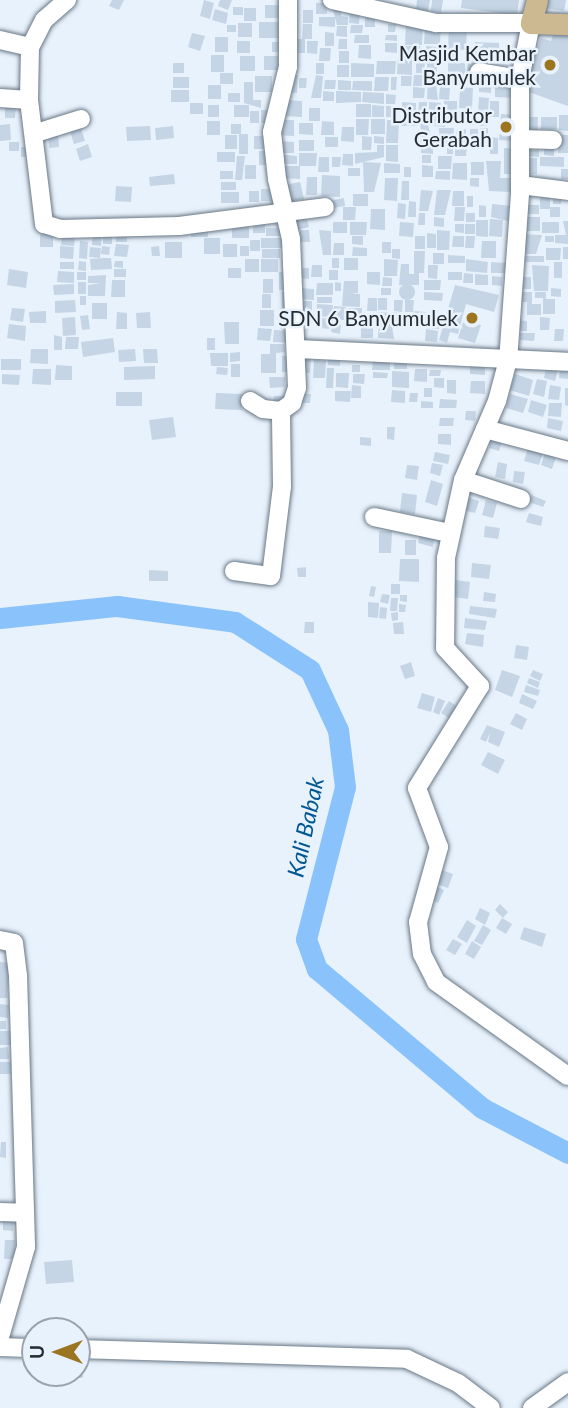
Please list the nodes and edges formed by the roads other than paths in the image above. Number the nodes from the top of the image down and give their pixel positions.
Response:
1 (67, 0) edge
2 (288, 0) edge
3 (537, 0) edge
4 (342, 1) edge
5 (531, 23) junction
6 (568, 24) edge
7 (0, 40) edge
8 (30, 47) junction
9 (479, 72) dead end
10 (520, 79) junction
11 (0, 98) edge
12 (29, 100) junction
13 (81, 119) dead end
14 (36, 133) junction
15 (521, 139) junction
16 (553, 140) dead end
17 (520, 185) junction
18 (568, 191) edge
19 (325, 206) dead end
20 (283, 210) junction
21 (296, 349) junction
22 (508, 360) junction
23 (568, 362) edge
24 (250, 401) dead end
25 (281, 411) junction
26 (485, 429) junction
27 (568, 451) edge
28 (463, 480) junction
29 (521, 499) dead end
30 (374, 517) dead end
31 (449, 533) junction
32 (234, 571) dead end
33 (8, 943) edge
34 (568, 1076) edge
35 (0, 1212) edge
36 (24, 1213) junction
37 (8, 1274) edge
38 (0, 1337) edge
39 (0, 1347) edge
40 (21, 1348) edge
41 (91, 1349) edge
42 (568, 1382) edge
43 (491, 1408) edge
44 (531, 1408) edge

1 - 8 street
2 - 20 street
3 - 5 main road
4 - 5 street
5 - 6 main road
5 - 10 street
7 - 8 street
8 - 12 street
9 - 10 street
10 - 15 street
11 - 12 street
12 - 14 street
13 - 14 street
14 - 20 street
15 - 16 street
15 - 17 street
17 - 18 street
17 - 22 street
19 - 20 street
20 - 21 street
21 - 22 street
21 - 25 street
22 - 23 street
22 - 26 street
24 - 25 street
25 - 32 street
26 - 27 street
26 - 28 street
28 - 29 street
28 - 31 street
30 - 31 street
31 - 34 street
33 - 36 street
35 - 36 street
36 - 37 street
37 - 38 street
39 - 40 street
41 - 43 street
42 - 44 street

